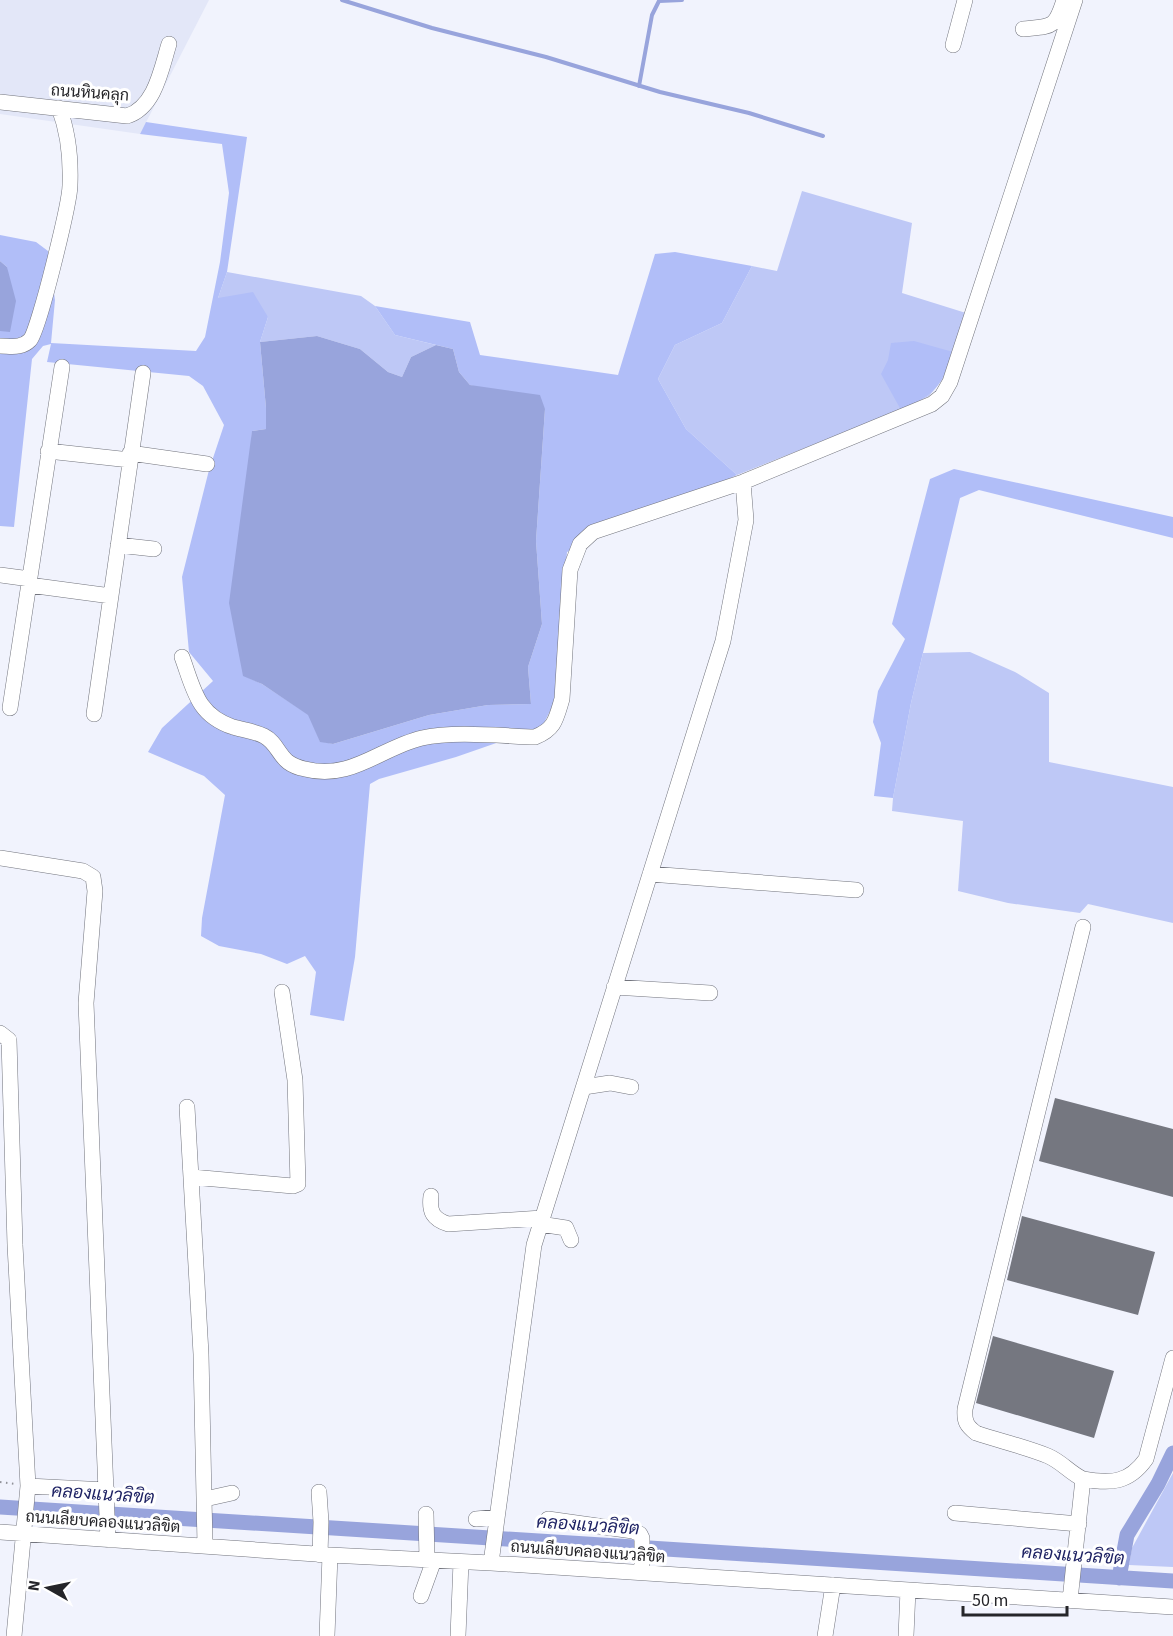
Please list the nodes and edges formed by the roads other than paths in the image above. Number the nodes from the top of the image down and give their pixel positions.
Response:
1 (965, 0) edge
2 (1064, 0) edge
3 (1075, 0) edge
4 (1023, 29) dead end
5 (169, 44) dead end
6 (953, 45) dead end
7 (0, 102) edge
8 (59, 108) junction
9 (0, 346) edge
10 (62, 367) dead end
11 (143, 373) dead end
12 (48, 451) junction
13 (130, 457) junction
14 (207, 464) dead end
15 (742, 482) junction
16 (118, 545) junction
17 (153, 549) dead end
18 (0, 575) edge
19 (29, 582) junction
20 (111, 596) junction
21 (182, 657) dead end
22 (10, 708) dead end
23 (94, 714) dead end
24 (0, 858) edge
25 (650, 874) junction
26 (856, 890) dead end
27 (1083, 927) dead end
28 (614, 987) junction
29 (282, 992) dead end
30 (710, 993) dead end
31 (0, 1033) edge
32 (584, 1087) junction
33 (631, 1088) dead end
34 (187, 1107) dead end
35 (6, 1150) edge
36 (192, 1177) junction
37 (431, 1196) dead end
38 (547, 1223) junction
39 (571, 1240) dead end
40 (7, 1245) edge
41 (1173, 1358) edge
42 (1083, 1479) junction
43 (28, 1491) junction
44 (319, 1492) dead end
45 (232, 1493) dead end
46 (107, 1496) junction
47 (205, 1504) junction
48 (956, 1513) dead end
49 (426, 1519) dead end
50 (548, 1519) dead end
51 (476, 1520) dead end
52 (496, 1522) junction
53 (1079, 1524) junction
54 (25, 1530) junction
55 (0, 1532) edge
56 (108, 1535) junction
57 (205, 1540) junction
58 (323, 1551) junction
59 (429, 1556) junction
60 (491, 1556) junction
61 (461, 1562) junction
62 (642, 1566) junction
63 (833, 1585) junction
64 (908, 1590) junction
65 (1070, 1595) junction
66 (421, 1596) dead end
67 (1173, 1607) edge
68 (14, 1636) edge
69 (327, 1636) edge
70 (458, 1636) edge
71 (825, 1636) edge
72 (906, 1636) edge

1 - 6 street
2 - 4 street
3 - 15 street
5 - 8 street, ถนนหินคลุก
7 - 8 street, ถนนหินคลุก
8 - 9 street
10 - 12 street
11 - 13 street
12 - 13 street
12 - 19 street
13 - 14 street
13 - 16 street
15 - 21 street
15 - 25 street
16 - 17 street
16 - 20 street
18 - 19 street
19 - 20 street
19 - 22 street
20 - 23 street
24 - 46 street
25 - 26 street
25 - 28 street
27 - 42 street
28 - 30 street
28 - 32 street
29 - 36 street
31 - 35 street
32 - 33 street
32 - 38 street
34 - 36 street
35 - 40 street
36 - 47 street
37 - 38 street
38 - 39 street
38 - 52 street
40 - 43 street
41 - 42 street
42 - 53 street
43 - 46 street
43 - 54 street
44 - 58 street
45 - 47 street
46 - 56 street
47 - 57 street
48 - 53 street
49 - 59 street
50 - 62 street
51 - 52 street
52 - 60 street
53 - 65 street
54 - 55 street, ถนนเลียบคลองแนวลิขิต
54 - 56 street, ถนนเลียบคลองแนวลิขิต
54 - 68 street
56 - 57 street, ถนนเลียบคลองแนวลิขิต
57 - 58 street, ถนนเลียบคลองแนวลิขิต
58 - 59 street, ถนนเลียบคลองแนวลิขิต
58 - 69 street
59 - 61 street, ถนนเลียบคลองแนวลิขิต
59 - 66 street
60 - 61 street, ถนนเลียบคลองแนวลิขิต
60 - 62 street, ถนนเลียบคลองแนวลิขิต
61 - 70 street
62 - 63 street, ถนนเลียบคลองแนวลิขิต
63 - 64 street, ถนนเลียบคลองแนวลิขิต
63 - 71 street
64 - 65 street, ถนนเลียบคลองแนวลิขิต
64 - 72 street
65 - 67 street, ถนนเลียบคลองแนวลิขิต

